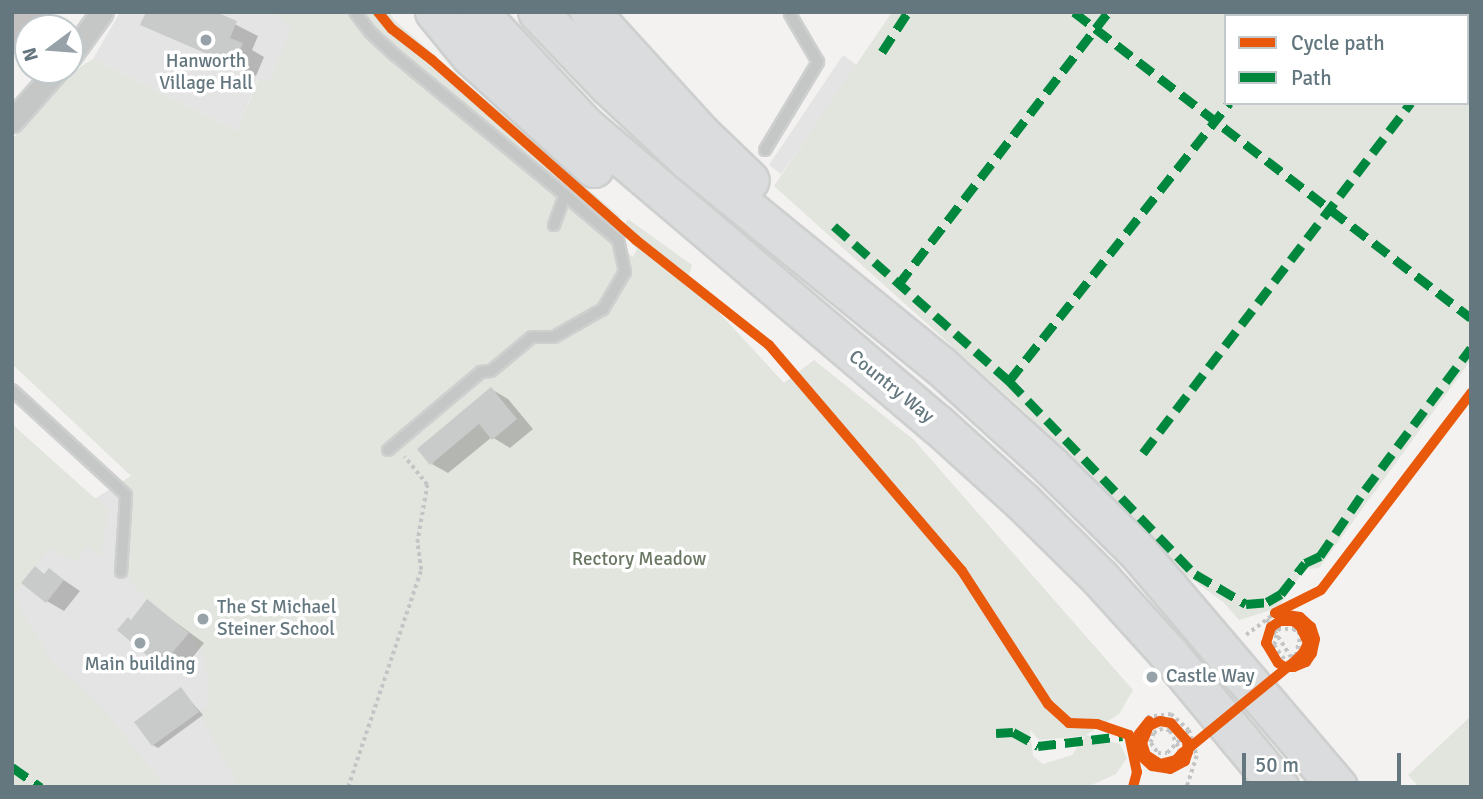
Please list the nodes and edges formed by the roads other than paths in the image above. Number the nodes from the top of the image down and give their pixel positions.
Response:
1 (102, 12) edge
2 (355, 12) edge
3 (435, 12) edge
4 (478, 12) edge
5 (538, 12) edge
6 (590, 12) edge
7 (787, 13) edge
8 (84, 37) edge
9 (45, 84) edge
10 (12, 121) edge
11 (765, 150) dead end
12 (565, 195) junction
13 (554, 225) dead end
14 (846, 349) junction
15 (941, 366) junction
16 (12, 390) edge
17 (392, 447) road end
18 (121, 572) dead end
19 (1248, 749) junction
20 (1271, 787) edge
21 (1279, 787) edge
22 (1338, 787) edge

1 - 8 street
2 - 12 lane
3 - 14 highway
4 - 14 highway, Country Way
5 - 15 highway
6 - 15 highway
7 - 11 lane
9 - 10 street
12 - 13 lane
12 - 17 lane
14 - 19 highway, Country Way
15 - 22 highway
16 - 18 lane
19 - 20 highway
19 - 21 highway, Country Way

